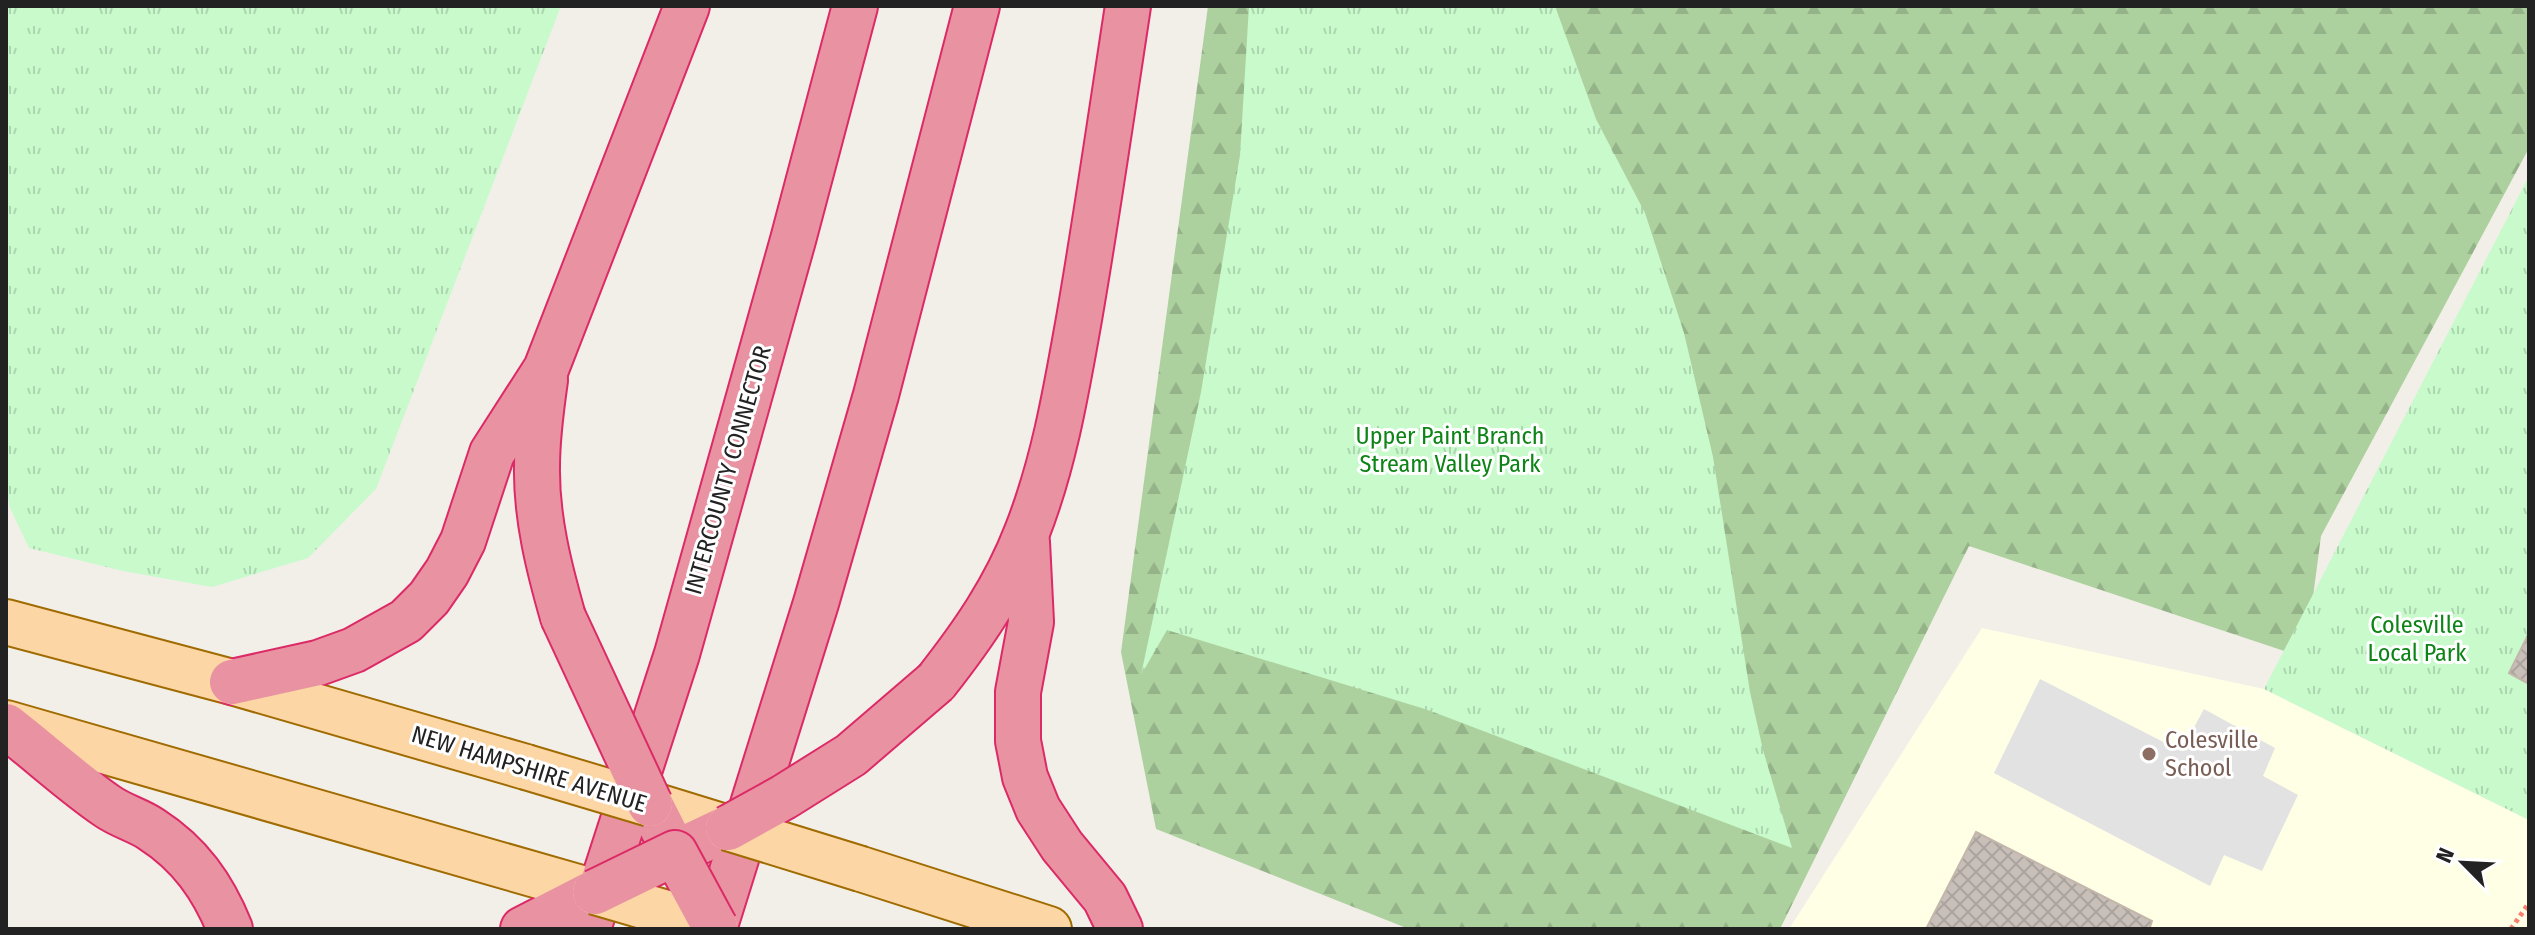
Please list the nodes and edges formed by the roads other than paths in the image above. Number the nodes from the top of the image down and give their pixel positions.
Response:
1 (687, 6) edge
2 (855, 6) edge
3 (977, 6) edge
4 (1128, 6) edge
5 (546, 369) junction
6 (1027, 534) junction
7 (6, 622) edge
8 (232, 682) junction
9 (6, 724) edge
10 (650, 804) junction
11 (728, 828) junction
12 (675, 853) junction
13 (591, 911) edge
14 (717, 928) edge
15 (230, 929) edge
16 (523, 929) edge
17 (1049, 929) edge
18 (1120, 929) edge

1 - 5 highway
2 - 13 highway, INTERCOUNTY CONNECTOR
3 - 14 highway
4 - 6 highway
5 - 8 highway
5 - 10 highway, bridge
6 - 11 highway, bridge
6 - 18 highway
7 - 8 main road, NEW HAMPSHIRE AVENUE
8 - 10 main road, NEW HAMPSHIRE AVENUE, bridge
9 - 13 main road
9 - 15 highway
10 - 11 main road, NEW HAMPSHIRE AVENUE
10 - 12 highway
11 - 12 highway
11 - 17 main road, NEW HAMPSHIRE AVENUE, bridge
12 - 13 highway, bridge
12 - 14 highway, bridge
13 - 14 main road, bridge
13 - 16 highway

